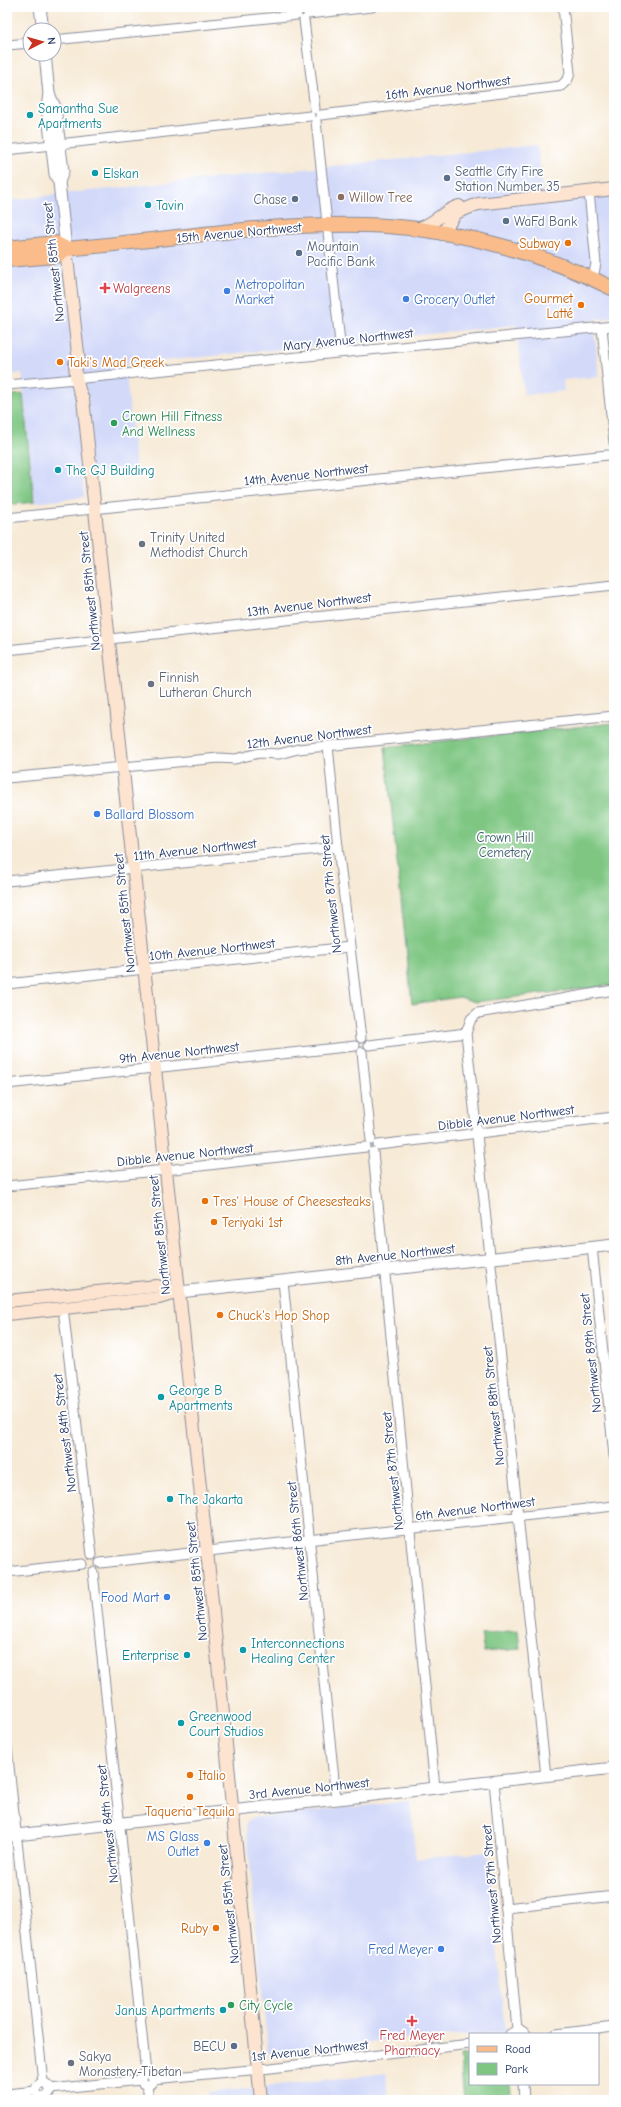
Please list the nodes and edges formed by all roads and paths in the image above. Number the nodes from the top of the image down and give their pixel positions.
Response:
1 (40, 7) edge
2 (372, 7) edge
3 (563, 7) edge
4 (303, 13) edge
5 (42, 22) edge
6 (62, 39) edge
7 (22, 44) edge
8 (7, 45) edge
9 (46, 62) edge
10 (315, 115) junction
11 (55, 145) junction
12 (7, 150) edge
13 (614, 189) edge
14 (589, 192) junction
15 (478, 204) junction
16 (327, 225) junction
17 (413, 230) junction
18 (442, 234) junction
19 (7, 248) edge
20 (66, 249) junction
21 (7, 260) edge
22 (593, 279) junction
23 (614, 289) edge
24 (614, 326) edge
25 (602, 328) junction
26 (341, 352) junction
27 (80, 378) junction
28 (7, 385) edge
29 (614, 443) edge
30 (612, 455) edge
31 (95, 509) junction
32 (7, 518) edge
33 (614, 585) edge
34 (109, 639) junction
35 (7, 650) edge
36 (614, 716) edge
37 (328, 746) junction
38 (123, 767) junction
39 (7, 778) edge
40 (338, 848) junction
41 (134, 869) junction
42 (7, 881) edge
43 (349, 947) junction
44 (145, 970) junction
45 (7, 984) edge
46 (614, 990) edge
47 (466, 1033) junction
48 (361, 1038) junction
49 (368, 1045) junction
50 (358, 1049) junction
51 (155, 1068) junction
52 (7, 1084) edge
53 (614, 1117) edge
54 (478, 1133) junction
55 (372, 1146) junction
56 (166, 1170) junction
57 (7, 1186) edge
58 (614, 1245) edge
59 (592, 1247) junction
60 (490, 1258) junction
61 (385, 1270) junction
62 (283, 1281) junction
63 (179, 1292) junction
64 (7, 1301) edge
65 (63, 1308) junction
66 (7, 1314) edge
67 (614, 1456) edge
68 (614, 1506) edge
69 (517, 1516) junction
70 (410, 1528) junction
71 (311, 1540) junction
72 (207, 1552) junction
73 (92, 1555) junction
74 (100, 1563) junction
75 (82, 1564) junction
76 (7, 1572) edge
77 (93, 1572) junction
78 (7, 1748) edge
79 (614, 1768) edge
80 (546, 1776) junction
81 (494, 1781) junction
82 (435, 1788) junction
83 (336, 1799) junction
84 (232, 1810) junction
85 (120, 1824) junction
86 (12, 1836) edge
87 (614, 1896) edge
88 (506, 1908) junction
89 (614, 2027) edge
90 (514, 2032) edge
91 (525, 2033) edge
92 (564, 2033) edge
93 (469, 2044) edge
94 (258, 2069) junction
95 (147, 2079) junction
96 (43, 2082) junction
97 (523, 2085) edge
98 (50, 2089) junction
99 (36, 2091) junction
100 (7, 2094) edge
101 (44, 2098) edge
102 (148, 2100) edge
103 (261, 2100) edge
104 (524, 2100) edge

1 - 5 street
2 - 4 street
3 - 10 street, 16th Avenue Northwest
4 - 6 street
4 - 10 street
7 - 8 street
9 - 11 street, Northwest 85th Street
10 - 11 street, 16th Avenue Northwest
10 - 16 street
11 - 12 street, 16th Avenue Northwest
11 - 20 street, Northwest 85th Street
13 - 14 main road
14 - 15 main road
14 - 22 street
15 - 17 main road
15 - 18 main road
16 - 17 main road, 15th Avenue Northwest
16 - 20 main road, 15th Avenue Northwest
16 - 26 street
17 - 18 main road, 15th Avenue Northwest
18 - 22 main road, 15th Avenue Northwest
19 - 20 main road, 15th Avenue Northwest
20 - 21 main road, 15th Avenue Northwest
20 - 27 main road, Northwest 85th Street
22 - 23 main road, 15th Avenue Northwest
24 - 25 street, Mary Avenue Northwest
25 - 26 street, Mary Avenue Northwest
25 - 29 street
26 - 27 street, Mary Avenue Northwest
27 - 28 street, Mary Avenue Northwest
27 - 31 main road, Northwest 85th Street
30 - 31 street, 14th Avenue Northwest
31 - 32 street, 14th Avenue Northwest
31 - 34 main road, Northwest 85th Street
33 - 34 street, 13th Avenue Northwest
34 - 35 street, 13th Avenue Northwest
34 - 38 main road, Northwest 85th Street
36 - 37 street, 12th Avenue Northwest
37 - 38 street, 12th Avenue Northwest
37 - 40 street, Northwest 87th Street
38 - 39 street, 12th Avenue Northwest
38 - 41 main road, Northwest 85th Street
40 - 41 street, 11th Avenue Northwest
40 - 43 street, Northwest 87th Street
41 - 42 street, 11th Avenue Northwest
41 - 44 main road, Northwest 85th Street
43 - 44 street, 10th Avenue Northwest
43 - 48 street, Northwest 87th Street
44 - 45 street, 10th Avenue Northwest
44 - 51 main road, Northwest 85th Street
46 - 47 street
47 - 49 street
47 - 54 street, Northwest 88th Street
48 - 49 street
48 - 50 street
49 - 50 street
50 - 51 street, 9th Avenue Northwest
50 - 55 street, Northwest 87th Street
51 - 52 street, 9th Avenue Northwest
51 - 56 main road, Northwest 85th Street
53 - 54 street, Dibble Avenue Northwest
54 - 55 street, Dibble Avenue Northwest
54 - 60 street, Northwest 88th Street
55 - 56 street, Dibble Avenue Northwest
55 - 61 street, Northwest 87th Street
56 - 57 street, Dibble Avenue Northwest
56 - 63 main road, Northwest 85th Street
58 - 59 street, 8th Avenue Northwest
59 - 60 street, 8th Avenue Northwest
59 - 67 street, Northwest 89th Street
60 - 61 street, 8th Avenue Northwest
60 - 69 street, Northwest 88th Street
61 - 62 street, 8th Avenue Northwest
61 - 70 street, Northwest 87th Street
62 - 63 street, 8th Avenue Northwest
62 - 71 street, Northwest 86th Street
63 - 64 main road, 8th Avenue Northwest
63 - 65 main road, 8th Avenue Northwest
63 - 72 main road, Northwest 85th Street
65 - 66 main road, 8th Avenue Northwest
65 - 73 street, Northwest 84th Street
68 - 69 street, 6th Avenue Northwest
69 - 70 street, 6th Avenue Northwest
69 - 80 street, Northwest 88th Street
70 - 71 street, 6th Avenue Northwest
70 - 82 street, Northwest 87th Street
71 - 72 street, 6th Avenue Northwest
71 - 83 street, Northwest 86th Street
72 - 74 street, 6th Avenue Northwest
72 - 84 main road, Northwest 85th Street
73 - 74 street
73 - 75 street
74 - 77 street
75 - 76 street
75 - 77 street
77 - 85 street, Northwest 84th Street
78 - 86 street
79 - 80 street, 3rd Avenue Northwest
80 - 81 street, 3rd Avenue Northwest
81 - 82 street, 3rd Avenue Northwest
81 - 88 street, Northwest 87th Street
82 - 83 street, 3rd Avenue Northwest
83 - 84 street, 3rd Avenue Northwest
84 - 85 street, 3rd Avenue Northwest
84 - 94 main road, Northwest 85th Street
85 - 86 street, 3rd Avenue Northwest
85 - 95 street, Northwest 84th Street
86 - 96 street
87 - 88 street
88 - 90 street, Northwest 87th Street
89 - 92 street
90 - 91 street
93 - 94 street, 1st Avenue Northwest
94 - 95 street, 1st Avenue Northwest
94 - 103 main road, Northwest 85th Street
95 - 98 street, 1st Avenue Northwest
95 - 102 street, Northwest 84th Street
96 - 98 street
96 - 99 street
97 - 104 street
98 - 101 street
99 - 100 street
99 - 101 street

